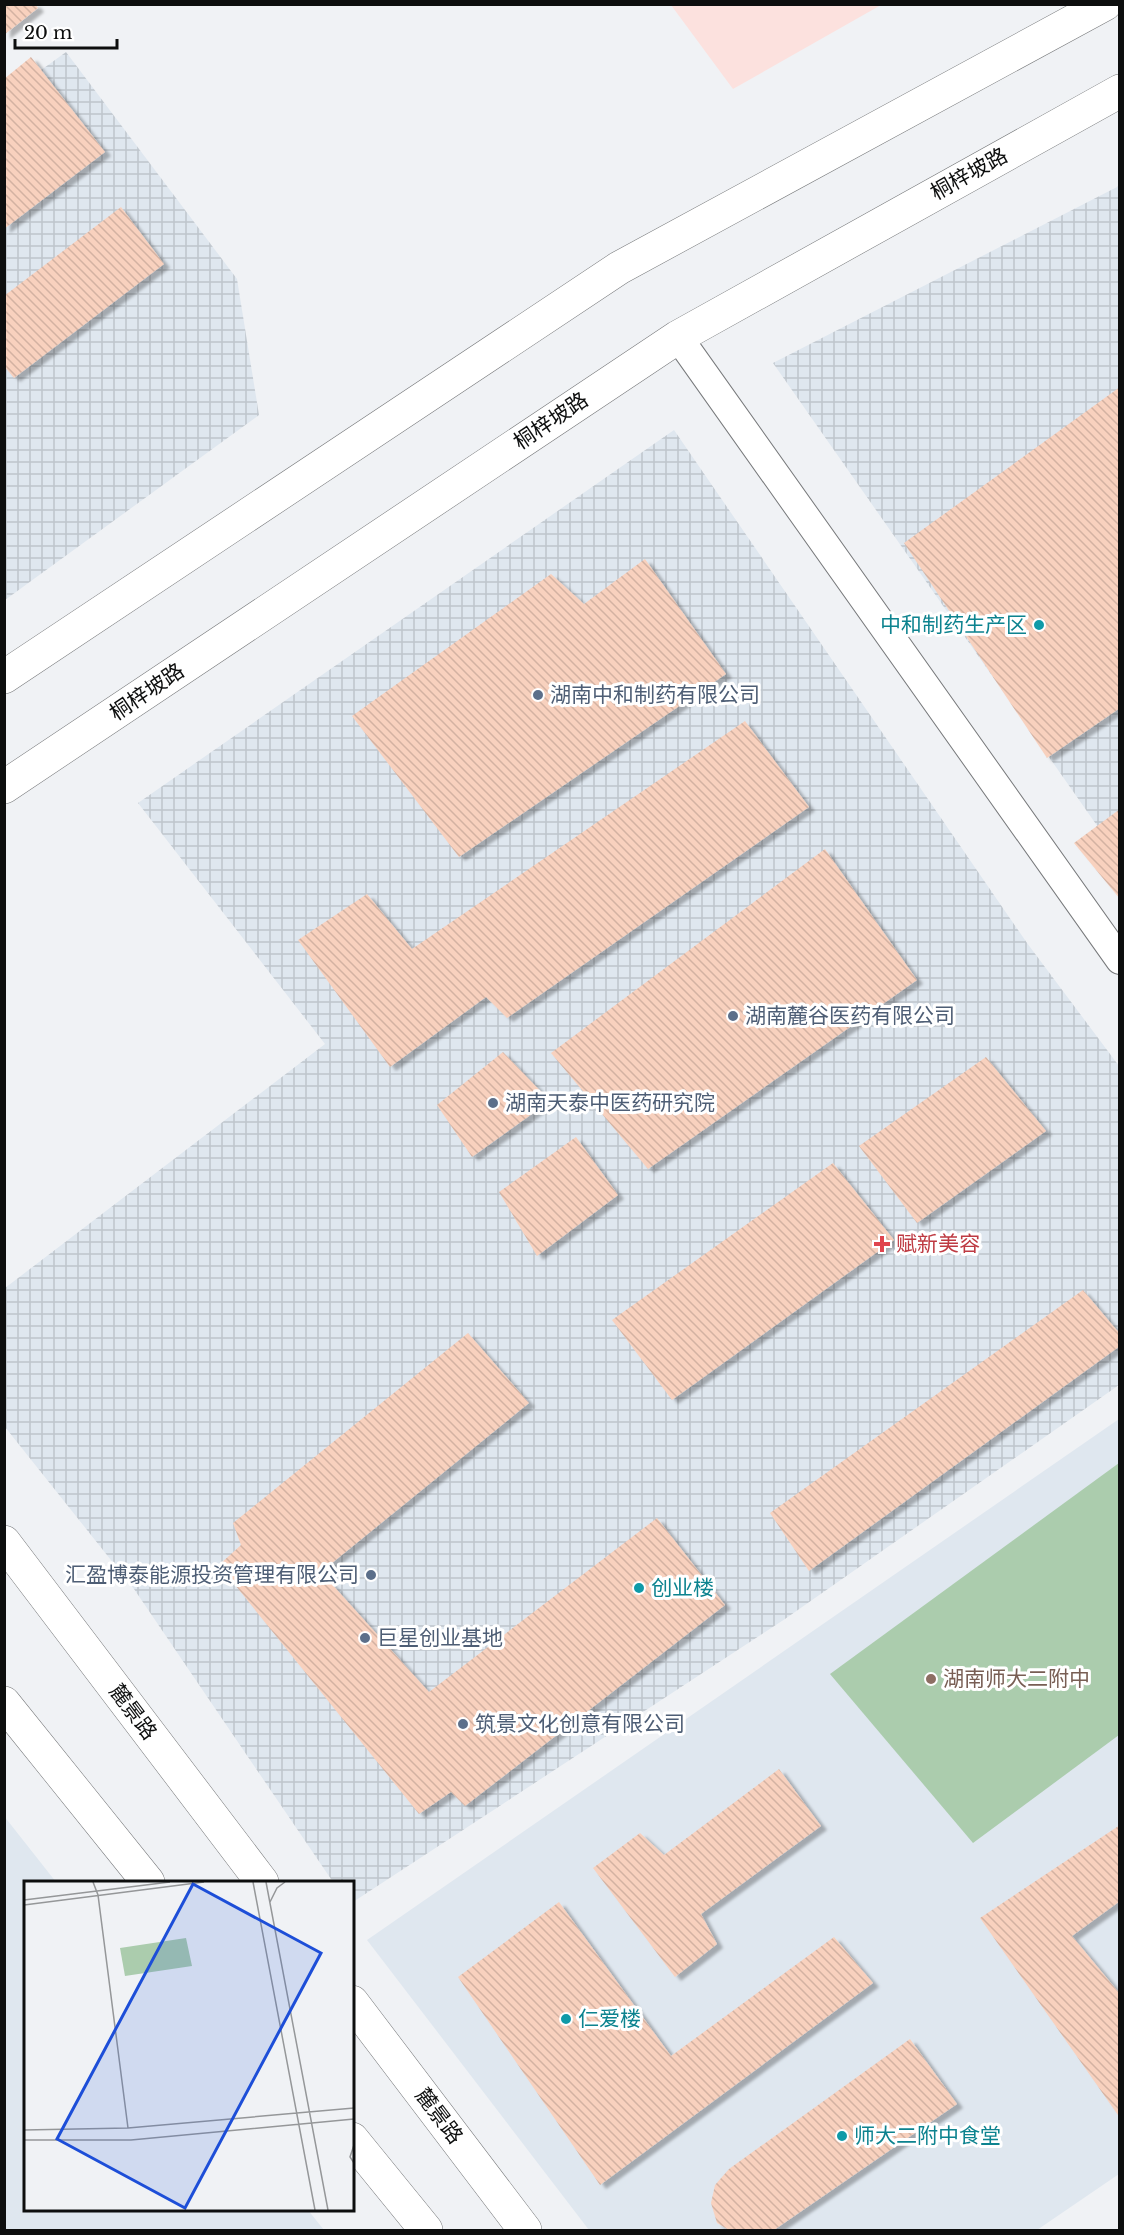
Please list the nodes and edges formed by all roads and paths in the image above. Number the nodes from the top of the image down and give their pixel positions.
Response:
1 (1105, 4) edge
2 (1119, 91) edge
3 (678, 337) junction
4 (4, 677) edge
5 (4, 787) edge
6 (1119, 960) edge
7 (4, 1542) edge
8 (4, 1703) edge
9 (147, 1881) edge
10 (261, 1881) edge
11 (354, 2005) edge
12 (354, 2141) edge
13 (426, 2230) edge
14 (525, 2230) edge

1 - 4 main road
2 - 3 main road, 桐梓坡路
3 - 5 main road, 桐梓坡路
3 - 6 street
7 - 10 main road, 麓景路
8 - 9 main road
11 - 14 main road, 麓景路
12 - 13 main road

